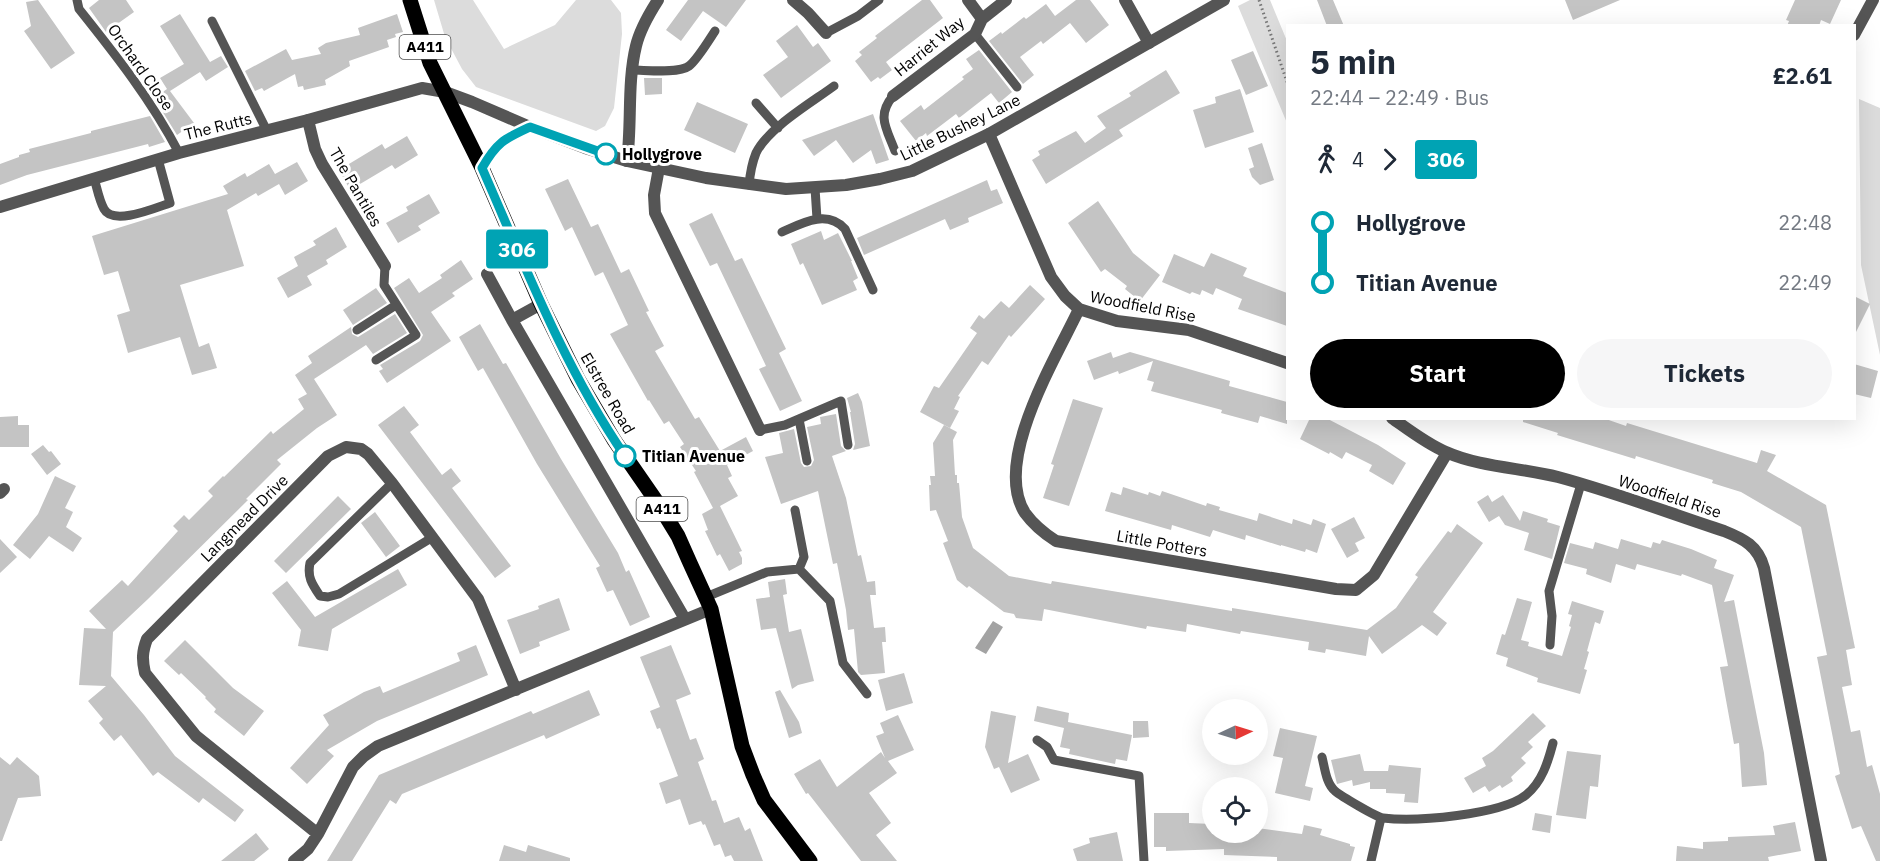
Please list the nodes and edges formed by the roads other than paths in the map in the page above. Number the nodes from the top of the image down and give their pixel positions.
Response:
1 (77, 0) edge
2 (410, 0) edge
3 (658, 0) edge
4 (793, 0) edge
5 (879, 0) edge
6 (968, 0) edge
7 (1006, 0) edge
8 (1125, 0) edge
9 (1224, 0) edge
10 (1872, 0) edge
11 (982, 19) junction
12 (212, 21) dead end
13 (716, 31) dead end
14 (1856, 31) edge
15 (826, 33) joint
16 (975, 34) junction
17 (1149, 43) junction
18 (632, 70) junction
19 (834, 86) dead end
20 (1017, 87) dead end
21 (445, 92) junction
22 (893, 96) joint
23 (756, 103) dead end
24 (308, 120) junction
25 (530, 127) junction
26 (778, 128) junction
27 (267, 131) junction
28 (989, 134) junction
29 (895, 151) dead end
30 (179, 153) junction
31 (158, 159) junction
32 (627, 161) junction
33 (482, 168) junction
34 (659, 168) junction
35 (94, 178) junction
36 (749, 185) junction
37 (814, 188) junction
38 (0, 207) edge
39 (817, 219) junction
40 (782, 232) dead end
41 (385, 266) joint
42 (487, 274) dead end
43 (873, 290) dead end
44 (541, 304) junction
45 (396, 305) junction
46 (1079, 309) junction
47 (512, 320) junction
48 (357, 330) dead end
49 (376, 360) dead end
50 (1286, 363) edge
51 (799, 419) junction
52 (1395, 420) edge
53 (760, 430) joint
54 (848, 445) dead end
55 (1447, 453) junction
56 (807, 461) dead end
57 (392, 483) junction
58 (1581, 484) junction
59 (795, 510) dead end
60 (433, 537) junction
61 (800, 568) junction
62 (708, 603) junction
63 (685, 619) junction
64 (1550, 645) dead end
65 (516, 690) junction
66 (867, 694) dead end
67 (1036, 740) dead end
68 (1553, 743) dead end
69 (1322, 758) dead end
70 (1381, 818) junction
71 (318, 834) junction
72 (294, 861) edge
73 (810, 861) edge
74 (1144, 861) edge
75 (1371, 861) edge
76 (1821, 861) edge

1 - 30 lane, Orchard Close
2 - 21 main road, Elstree Road / A411
3 - 18 street
4 - 15 street
5 - 15 lane
6 - 11 street, Harriet Way
7 - 11 street, Harriet Way
8 - 17 street
9 - 17 street, Little Bushey Lane
10 - 14 street
11 - 16 street, Harriet Way
12 - 27 lane
13 - 18 lane
16 - 20 lane
16 - 22 street, Harriet Way
17 - 28 street, Little Bushey Lane
18 - 32 street
19 - 26 lane
21 - 24 street, The Rutts
21 - 25 street, Little Bushey Lane
21 - 33 main road, Elstree Road / A411
22 - 29 lane
23 - 26 lane
24 - 27 street, The Rutts
24 - 41 street, The Pantiles
25 - 32 street, Little Bushey Lane
25 - 33 street
26 - 36 lane
27 - 30 street, The Rutts
28 - 37 street, Little Bushey Lane
28 - 46 street, Woodfield Rise
30 - 31 street, The Rutts
31 - 35 street, The Rutts
31 - 35 lane
32 - 34 street, Little Bushey Lane
33 - 44 main road, Elstree Road / A411
34 - 36 street, Little Bushey Lane
34 - 53 street
35 - 38 street, The Rutts
36 - 37 street, Little Bushey Lane
37 - 39 lane
39 - 40 lane
39 - 43 lane
41 - 45 lane
42 - 47 street
44 - 47 street
44 - 62 main road, Elstree Road / A411
45 - 48 lane
45 - 49 lane
46 - 50 street, Woodfield Rise
46 - 55 street, Little Potters
47 - 63 street
51 - 53 lane
51 - 54 lane
51 - 56 lane
52 - 55 street, Woodfield Rise
55 - 58 street, Woodfield Rise
57 - 60 street, Langmead Drive
57 - 60 lane
57 - 71 street, Langmead Drive
58 - 64 lane
58 - 76 street, Woodfield Rise
59 - 61 lane
60 - 65 street, Langmead Drive
61 - 62 lane
61 - 66 lane
62 - 63 street
62 - 73 main road, Elstree Road / A411
63 - 65 street
65 - 71 street
67 - 74 lane
68 - 70 lane
69 - 70 lane
70 - 75 lane
71 - 72 street

